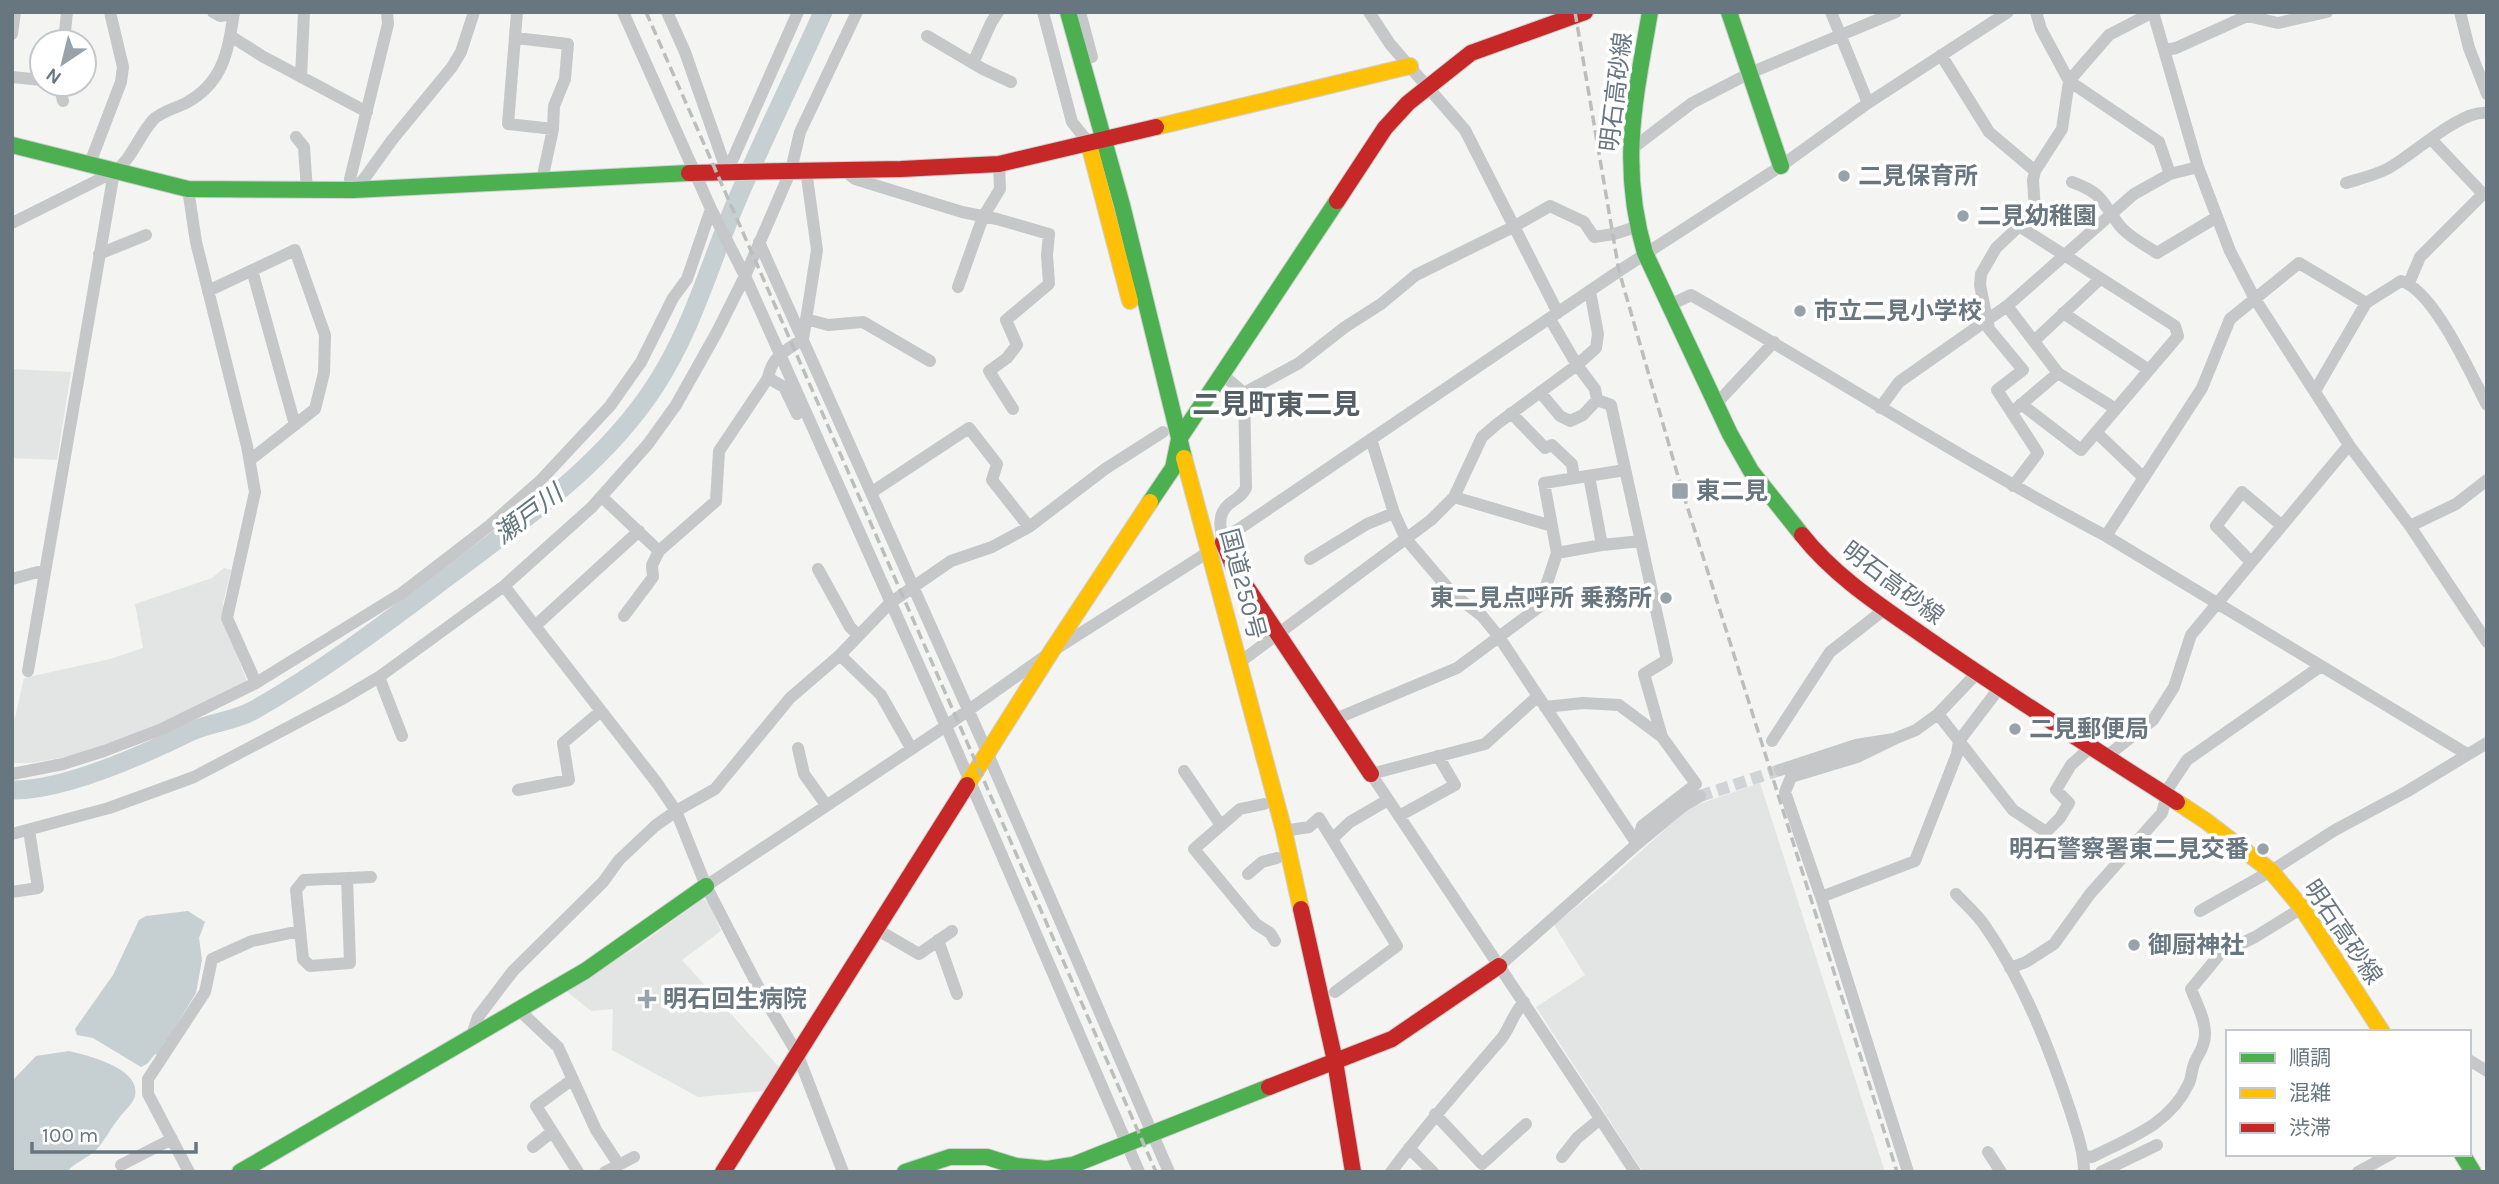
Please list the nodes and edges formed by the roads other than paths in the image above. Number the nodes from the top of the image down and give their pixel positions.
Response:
1 (15, 12) edge
2 (110, 12) edge
3 (214, 12) edge
4 (304, 12) edge
5 (387, 12) edge
6 (474, 12) edge
7 (517, 12) edge
8 (623, 12) edge
9 (667, 12) edge
10 (798, 12) edge
11 (857, 12) edge
12 (998, 12) edge
13 (1043, 12) edge
14 (1054, 12) edge
15 (1068, 12) edge
16 (1080, 12) edge
17 (1369, 12) edge
18 (1585, 12) edge
19 (1650, 12) edge
20 (1729, 12) edge
21 (1831, 12) edge
22 (1896, 12) edge
23 (2008, 12) edge
24 (2036, 12) edge
25 (2153, 12) edge
26 (2327, 12) edge
27 (2460, 12) edge
28 (234, 13) edge
29 (12, 34) edge
30 (927, 36) dead end
31 (232, 37) junction
32 (1841, 37) junction
33 (516, 38) junction
34 (2166, 50) junction
35 (1941, 55) junction
36 (973, 63) junction
37 (1410, 66) junction
38 (1750, 73) junction
39 (301, 77) junction
40 (2068, 81) junction
41 (1011, 82) dead end
42 (1428, 86) junction
43 (2487, 94) edge
44 (62, 98) edge
45 (63, 101) dead end
46 (1868, 103) junction
47 (367, 112) junction
48 (2487, 113) edge
49 (553, 129) junction
50 (296, 137) dead end
51 (2431, 139) junction
52 (1096, 140) junction
53 (12, 145) edge
54 (1629, 151) junction
55 (90, 163) junction
56 (999, 164) junction
57 (1781, 166) junction
58 (2199, 167) junction
59 (798, 170) junction
60 (845, 170) junction
61 (2035, 171) junction
62 (114, 172) junction
63 (727, 172) junction
64 (696, 173) junction
65 (2170, 174) junction
66 (542, 180) junction
67 (2072, 182) dead end
68 (2346, 183) dead end
69 (188, 189) junction
70 (353, 190) junction
71 (307, 191) junction
72 (711, 209) junction
73 (2112, 213) junction
74 (984, 217) junction
75 (2217, 217) junction
76 (12, 223) edge
77 (1515, 226) junction
78 (2019, 226) junction
79 (1636, 227) junction
80 (146, 235) dead end
81 (759, 242) junction
82 (1645, 253) junction
83 (99, 254) junction
84 (2062, 256) junction
85 (252, 270) junction
86 (745, 276) junction
87 (2100, 279) junction
88 (2409, 283) junction
89 (958, 287) dead end
90 (208, 291) junction
91 (1590, 291) junction
92 (2255, 299) junction
93 (2366, 303) junction
94 (1670, 305) junction
95 (2007, 306) junction
96 (2063, 313) junction
97 (1554, 316) junction
98 (806, 319) junction
99 (1988, 319) junction
100 (803, 339) junction
101 (2034, 341) junction
102 (1774, 342) junction
103 (779, 355) junction
104 (930, 361) dead end
105 (1577, 365) junction
106 (2149, 370) junction
107 (2057, 373) junction
108 (1223, 375) junction
109 (768, 378) junction
110 (2315, 391) junction
111 (1540, 392) junction
112 (1244, 393) junction
113 (1597, 400) junction
114 (1717, 403) junction
115 (2487, 405) edge
116 (1880, 408) junction
117 (2016, 408) junction
118 (1013, 409) dead end
119 (2116, 409) junction
120 (1511, 413) junction
121 (295, 425) junction
122 (803, 426) dead end
123 (1163, 432) junction
124 (2096, 432) junction
125 (1179, 439) junction
126 (1371, 439) junction
127 (2349, 445) junction
128 (250, 460) junction
129 (1173, 468) junction
130 (1625, 470) junction
131 (1589, 476) junction
132 (1574, 478) junction
133 (2144, 478) junction
134 (2487, 480) edge
135 (2013, 486) junction
136 (872, 492) junction
137 (601, 497) junction
138 (1454, 497) junction
139 (1394, 513) junction
140 (2281, 525) junction
141 (1552, 526) junction
142 (2410, 526) junction
143 (1029, 527) junction
144 (639, 531) junction
145 (2106, 536) junction
146 (1406, 538) junction
147 (1641, 541) junction
148 (1602, 545) junction
149 (1210, 550) junction
150 (659, 551) junction
151 (1557, 554) junction
152 (1310, 559) dead end
153 (2250, 562) junction
154 (818, 569) dead end
155 (45, 570) junction
156 (12, 579) edge
157 (504, 586) junction
158 (913, 588) junction
159 (890, 603) junction
160 (2216, 603) junction
161 (1885, 609) junction
162 (624, 616) dead end
163 (535, 626) junction
164 (858, 635) junction
165 (1277, 635) junction
166 (1499, 637) junction
167 (2487, 642) edge
168 (1051, 652) junction
169 (840, 655) junction
170 (1240, 662) junction
171 (2321, 666) junction
172 (28, 671) dead end
173 (1976, 673) junction
174 (379, 677) junction
175 (256, 683) junction
176 (2000, 687) junction
177 (1538, 696) junction
178 (1545, 707) junction
179 (968, 709) junction
180 (601, 711) junction
181 (1938, 714) junction
182 (1333, 720) junction
183 (946, 726) junction
184 (402, 736) dead end
185 (1662, 737) junction
186 (1894, 739) junction
187 (1772, 741) dead end
188 (1959, 741) junction
189 (2487, 743) edge
190 (2092, 746) junction
191 (798, 748) dead end
192 (911, 748) junction
193 (988, 752) junction
194 (2467, 754) junction
195 (1438, 756) junction
196 (2107, 756) junction
197 (1780, 770) tunnel mouth
198 (1184, 771) dead end
199 (12, 774) edge
200 (1371, 774) junction
201 (969, 781) junction
202 (518, 790) dead end
203 (2167, 795) junction
204 (1700, 796) tunnel mouth
205 (1388, 800) junction
206 (1264, 804) junction
207 (826, 805) junction
208 (676, 811) junction
209 (1399, 816) junction
210 (1220, 824) junction
211 (29, 830) junction
212 (1284, 831) junction
213 (12, 834) edge
214 (1332, 839) junction
215 (1637, 844) junction
216 (1277, 858) junction
217 (2271, 871) junction
218 (1248, 874) dead end
219 (371, 877) dead end
220 (347, 878) junction
221 (706, 886) junction
222 (12, 892) edge
223 (1956, 894) dead end
224 (1821, 897) junction
225 (2302, 908) junction
226 (2200, 911) dead end
227 (876, 929) junction
228 (300, 931) junction
229 (952, 931) dead end
230 (938, 940) junction
231 (1275, 941) dead end
232 (1499, 966) junction
233 (2010, 968) junction
234 (1335, 992) dead end
235 (957, 994) dead end
236 (1524, 1002) junction
237 (518, 1009) junction
238 (2381, 1030) edge
239 (472, 1035) junction
240 (797, 1054) junction
241 (2471, 1061) edge
242 (1328, 1064) junction
243 (2487, 1071) edge
244 (573, 1079) junction
245 (1435, 1114) junction
246 (1601, 1119) junction
247 (1526, 1124) dead end
248 (552, 1132) junction
249 (1153, 1134) junction
250 (172, 1139) junction
251 (1127, 1144) junction
252 (2157, 1145) dead end
253 (533, 1147) dead end
254 (1409, 1148) junction
255 (1988, 1152) dead end
256 (2084, 1156) junction
257 (2387, 1156) edge
258 (2463, 1156) edge
259 (634, 1157) dead end
260 (1562, 1157) dead end
261 (120, 1164) edge
262 (619, 1165) junction
263 (189, 1172) edge
264 (240, 1172) edge
265 (578, 1172) edge
266 (605, 1172) edge
267 (723, 1172) edge
268 (843, 1172) edge
269 (905, 1172) edge
270 (1139, 1172) edge
271 (1169, 1172) edge
272 (1338, 1172) edge
273 (1353, 1172) edge
274 (1391, 1172) edge
275 (1433, 1172) edge
276 (1635, 1172) edge
277 (1908, 1172) edge
278 (2001, 1172) edge
279 (2084, 1172) edge
280 (2101, 1172) edge
281 (2358, 1172) edge
282 (2473, 1172) edge

1 - 29 street
2 - 55 street
3 - 28 street
4 - 39 street
5 - 47 street
6 - 70 street
7 - 33 street
8 - 64 street
9 - 63 street
10 - 63 street
11 - 59 street
12 - 36 street
13 - 52 street
14 - 52 main road, 国道250号
15 - 52 main road, 国道250号
16 - 52 street
17 - 37 street
18 - 42 main road
19 - 54 main road, 明石高砂線
20 - 38 main road
21 - 32 street
22 - 32 street
23 - 35 street
24 - 40 street
25 - 34 street
25 - 40 street
26 - 34 street
27 - 43 street
28 - 31 street
30 - 36 street
31 - 39 street
31 - 62 street
32 - 38 street
32 - 46 street
33 - 49 street
33 - 49 street
34 - 58 street
35 - 46 street
35 - 61 street
36 - 41 street
37 - 42 street
37 - 52 main road
38 - 54 street
38 - 57 main road
39 - 47 street
40 - 61 street
40 - 65 street
42 - 77 street
42 - 108 main road
44 - 45 street
46 - 57 street
47 - 70 street
48 - 51 street
49 - 66 street
50 - 71 street
51 - 68 street
51 - 88 street
52 - 56 main road
52 - 123 main road, 国道250号
52 - 125 main road, 国道250号
53 - 55 main road
54 - 79 main road, 明石高砂線
55 - 62 main road
56 - 60 main road
56 - 74 street
57 - 82 street
58 - 65 street
58 - 75 street
59 - 60 main road
59 - 63 main road
59 - 81 street
59 - 98 street
60 - 74 street
61 - 78 street
62 - 69 main road
62 - 76 street
62 - 83 street
63 - 64 main road
64 - 66 main road
64 - 72 street
65 - 73 street
66 - 70 main road
67 - 73 street
69 - 71 main road
69 - 90 street
70 - 71 main road
72 - 86 street
72 - 175 street
73 - 75 street
73 - 84 street
74 - 89 street
74 - 118 street
75 - 92 street
77 - 79 street
77 - 97 street
77 - 112 street
78 - 84 street
78 - 99 street
79 - 82 main road, 明石高砂線
80 - 83 street
81 - 86 street
81 - 100 street
82 - 91 street
82 - 94 main road, 明石高砂線
83 - 155 street
84 - 87 street
84 - 95 street
85 - 90 street
85 - 121 street
85 - 121 street
86 - 103 street
86 - 137 street
87 - 96 street
87 - 106 street
88 - 93 street
88 - 115 street
90 - 128 street
91 - 97 street
91 - 105 street
92 - 93 street
92 - 110 street
92 - 133 street
93 - 110 street
94 - 102 street
94 - 114 main road, 明石高砂線
95 - 99 street
95 - 101 street
96 - 101 street
96 - 106 street
97 - 105 street
97 - 126 street
98 - 100 street
98 - 104 street
99 - 116 street
99 - 117 street
100 - 103 street
100 - 136 street
101 - 107 street
102 - 114 street
102 - 116 street
103 - 109 street
103 - 159 street
105 - 111 street
105 - 113 street
106 - 119 street
107 - 117 street
107 - 119 street
108 - 112 street
108 - 125 main road
109 - 122 street
109 - 150 street
110 - 127 street
111 - 113 street
111 - 120 street
112 - 149 street
113 - 130 street
114 - 161 main road, 明石高砂線
116 - 135 street
117 - 124 street
117 - 135 street
119 - 124 street
120 - 132 street
120 - 138 street
121 - 128 street
123 - 129 main road, 国道250号
123 - 143 street
124 - 133 street
125 - 129 main road
125 - 149 main road, 国道250号
126 - 139 street
126 - 149 street
127 - 140 street
127 - 142 street
128 - 175 street
129 - 149 main road, 国道250号
129 - 168 main road
130 - 131 street
130 - 147 street
131 - 132 street
131 - 148 street
132 - 141 street
133 - 145 street
134 - 142 street
135 - 145 street
136 - 143 street
136 - 158 street
137 - 144 street
137 - 157 street
138 - 141 street
138 - 146 street
139 - 146 street
139 - 152 street
140 - 153 street
140 - 153 street
141 - 151 street
142 - 167 street
143 - 158 street
144 - 150 street
144 - 163 street
145 - 160 street
146 - 165 street
146 - 166 street
147 - 148 street
147 - 185 street
148 - 151 street
149 - 165 main road
149 - 168 street
149 - 170 main road, 国道250号
149 - 206 main road, 国道250号
150 - 162 street
151 - 166 street
153 - 160 street
154 - 164 street
155 - 156 street
155 - 172 street
157 - 163 street
157 - 174 street
158 - 159 street
158 - 179 street
159 - 164 street
159 - 183 street
160 - 171 street
160 - 196 street
161 - 173 main road, 明石高砂線
161 - 187 street
163 - 180 street
164 - 169 street
165 - 170 street
165 - 182 main road
166 - 177 street
166 - 182 street
168 - 179 street
168 - 193 main road
169 - 192 street
169 - 208 street
170 - 212 main road, 国道250号
171 - 194 street
171 - 203 street
173 - 176 main road, 明石高砂線
173 - 181 street
174 - 184 street
174 - 211 street
175 - 199 street
176 - 188 street
176 - 190 main road, 明石高砂線
177 - 178 street
177 - 195 street
178 - 185 street
178 - 215 street
179 - 183 street
179 - 193 street
180 - 202 street
180 - 208 street
181 - 186 street
181 - 188 street
182 - 200 main road
183 - 192 street
183 - 201 street
185 - 215 street
186 - 197 street
186 - 224 street
188 - 190 street
188 - 224 street
189 - 194 street
190 - 196 main road, 明石高砂線
191 - 207 street
192 - 207 street
193 - 201 main road
193 - 249 street
194 - 217 street
195 - 200 street
195 - 209 street
196 - 203 main road, 明石高砂線
198 - 210 street
200 - 205 street
201 - 227 main road
201 - 251 street
203 - 217 main road, 明石高砂線
203 - 233 street
204 - 215 street
205 - 209 street
205 - 214 street
206 - 210 street
206 - 216 main road, 国道250号
207 - 221 street
208 - 221 street
208 - 239 street
209 - 232 street
210 - 231 street
211 - 213 street
211 - 222 street
212 - 214 street
212 - 242 main road, 国道250号
214 - 234 street
215 - 232 street
216 - 218 street
216 - 242 main road, 国道250号
217 - 225 main road, 明石高砂線
217 - 226 street
219 - 220 street
220 - 228 street
220 - 228 street
221 - 237 main road
221 - 240 street
223 - 233 street
224 - 277 street
225 - 238 main road, 明石高砂線
225 - 256 street
227 - 230 street
227 - 240 main road
228 - 250 street
229 - 230 street
230 - 235 street
232 - 236 street
232 - 242 main road
233 - 256 street
236 - 245 street
236 - 246 street
237 - 239 main road
237 - 244 street
239 - 264 main road
240 - 267 main road
240 - 268 street
241 - 243 street
242 - 249 main road
242 - 272 main road, 国道250号
242 - 273 main road, 国道250号
244 - 248 street
244 - 262 street
245 - 247 street
245 - 254 street
246 - 260 street
246 - 276 street
248 - 253 street
248 - 265 street
249 - 251 main road
249 - 271 street
250 - 261 street
250 - 263 street
251 - 269 main road
251 - 270 street
252 - 280 street
254 - 274 street
254 - 275 street
255 - 278 street
256 - 279 street
257 - 281 street
258 - 282 main road
259 - 262 street
262 - 266 street

